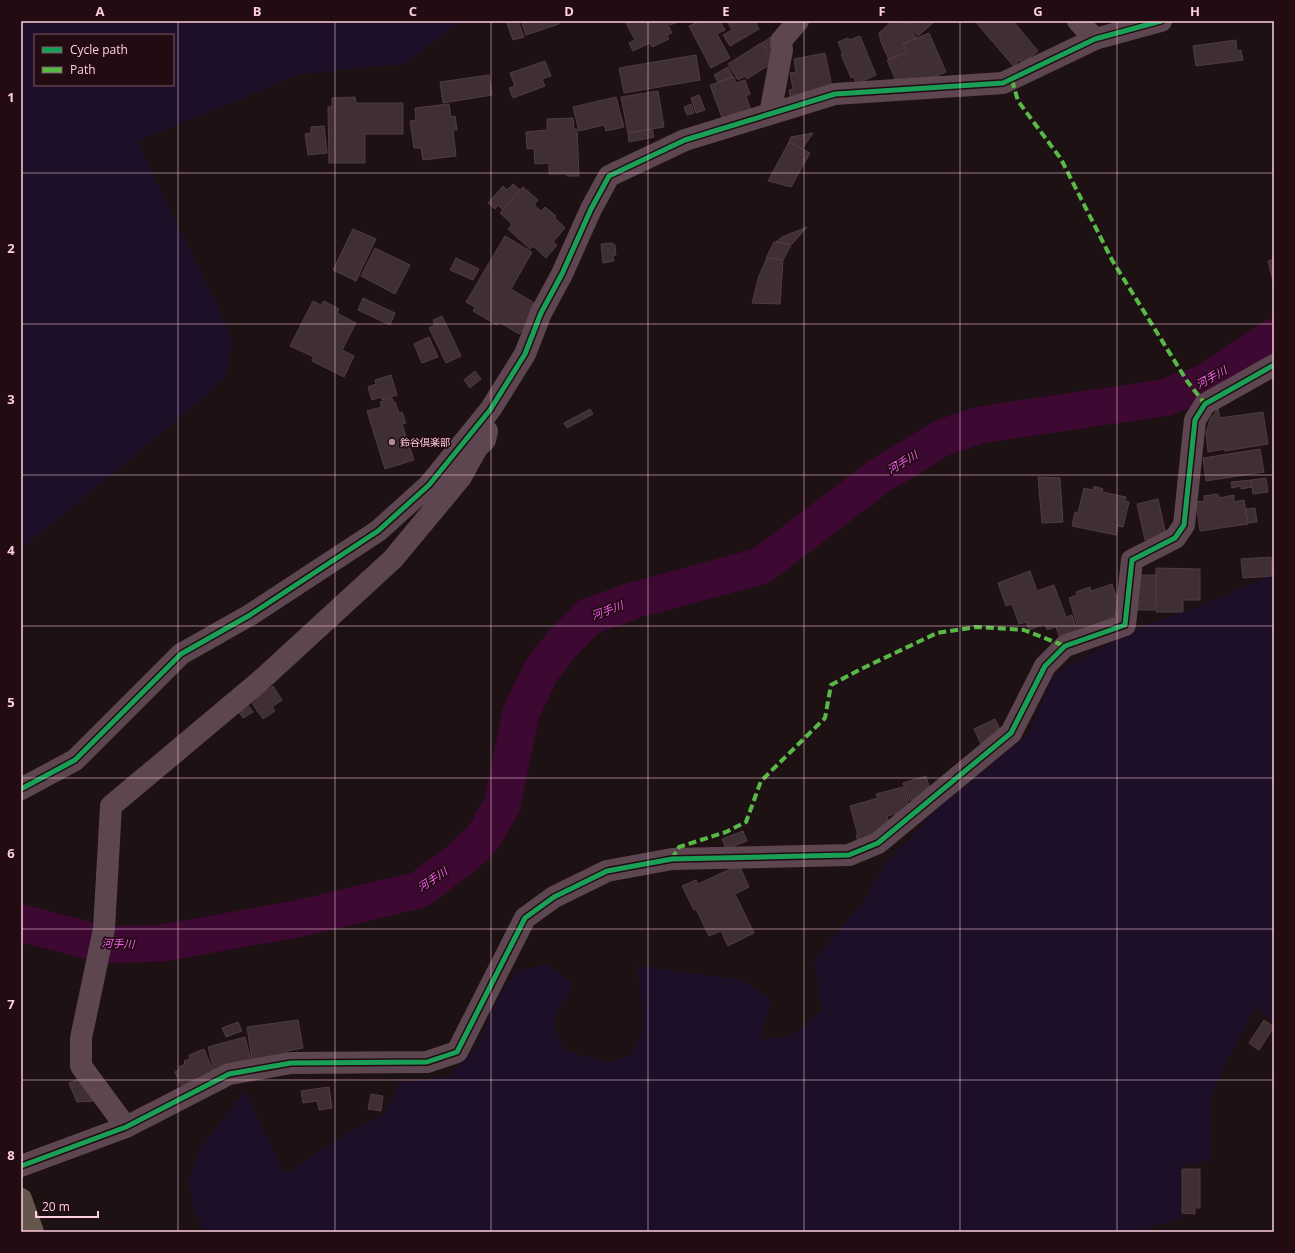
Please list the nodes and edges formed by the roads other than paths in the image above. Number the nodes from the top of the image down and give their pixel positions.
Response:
1 (798, 21) edge
2 (1078, 21) edge
3 (1161, 21) edge
4 (1095, 39) junction
5 (770, 114) junction
6 (1274, 365) edge
7 (490, 410) junction
8 (21, 789) edge
9 (126, 1127) junction
10 (21, 1166) edge
11 (21, 1200) edge
12 (33, 1232) edge

1 - 5 street
2 - 4 street
3 - 4 street
4 - 5 street
5 - 7 street
6 - 9 street
7 - 8 street
7 - 9 street
9 - 10 street
11 - 12 highway

